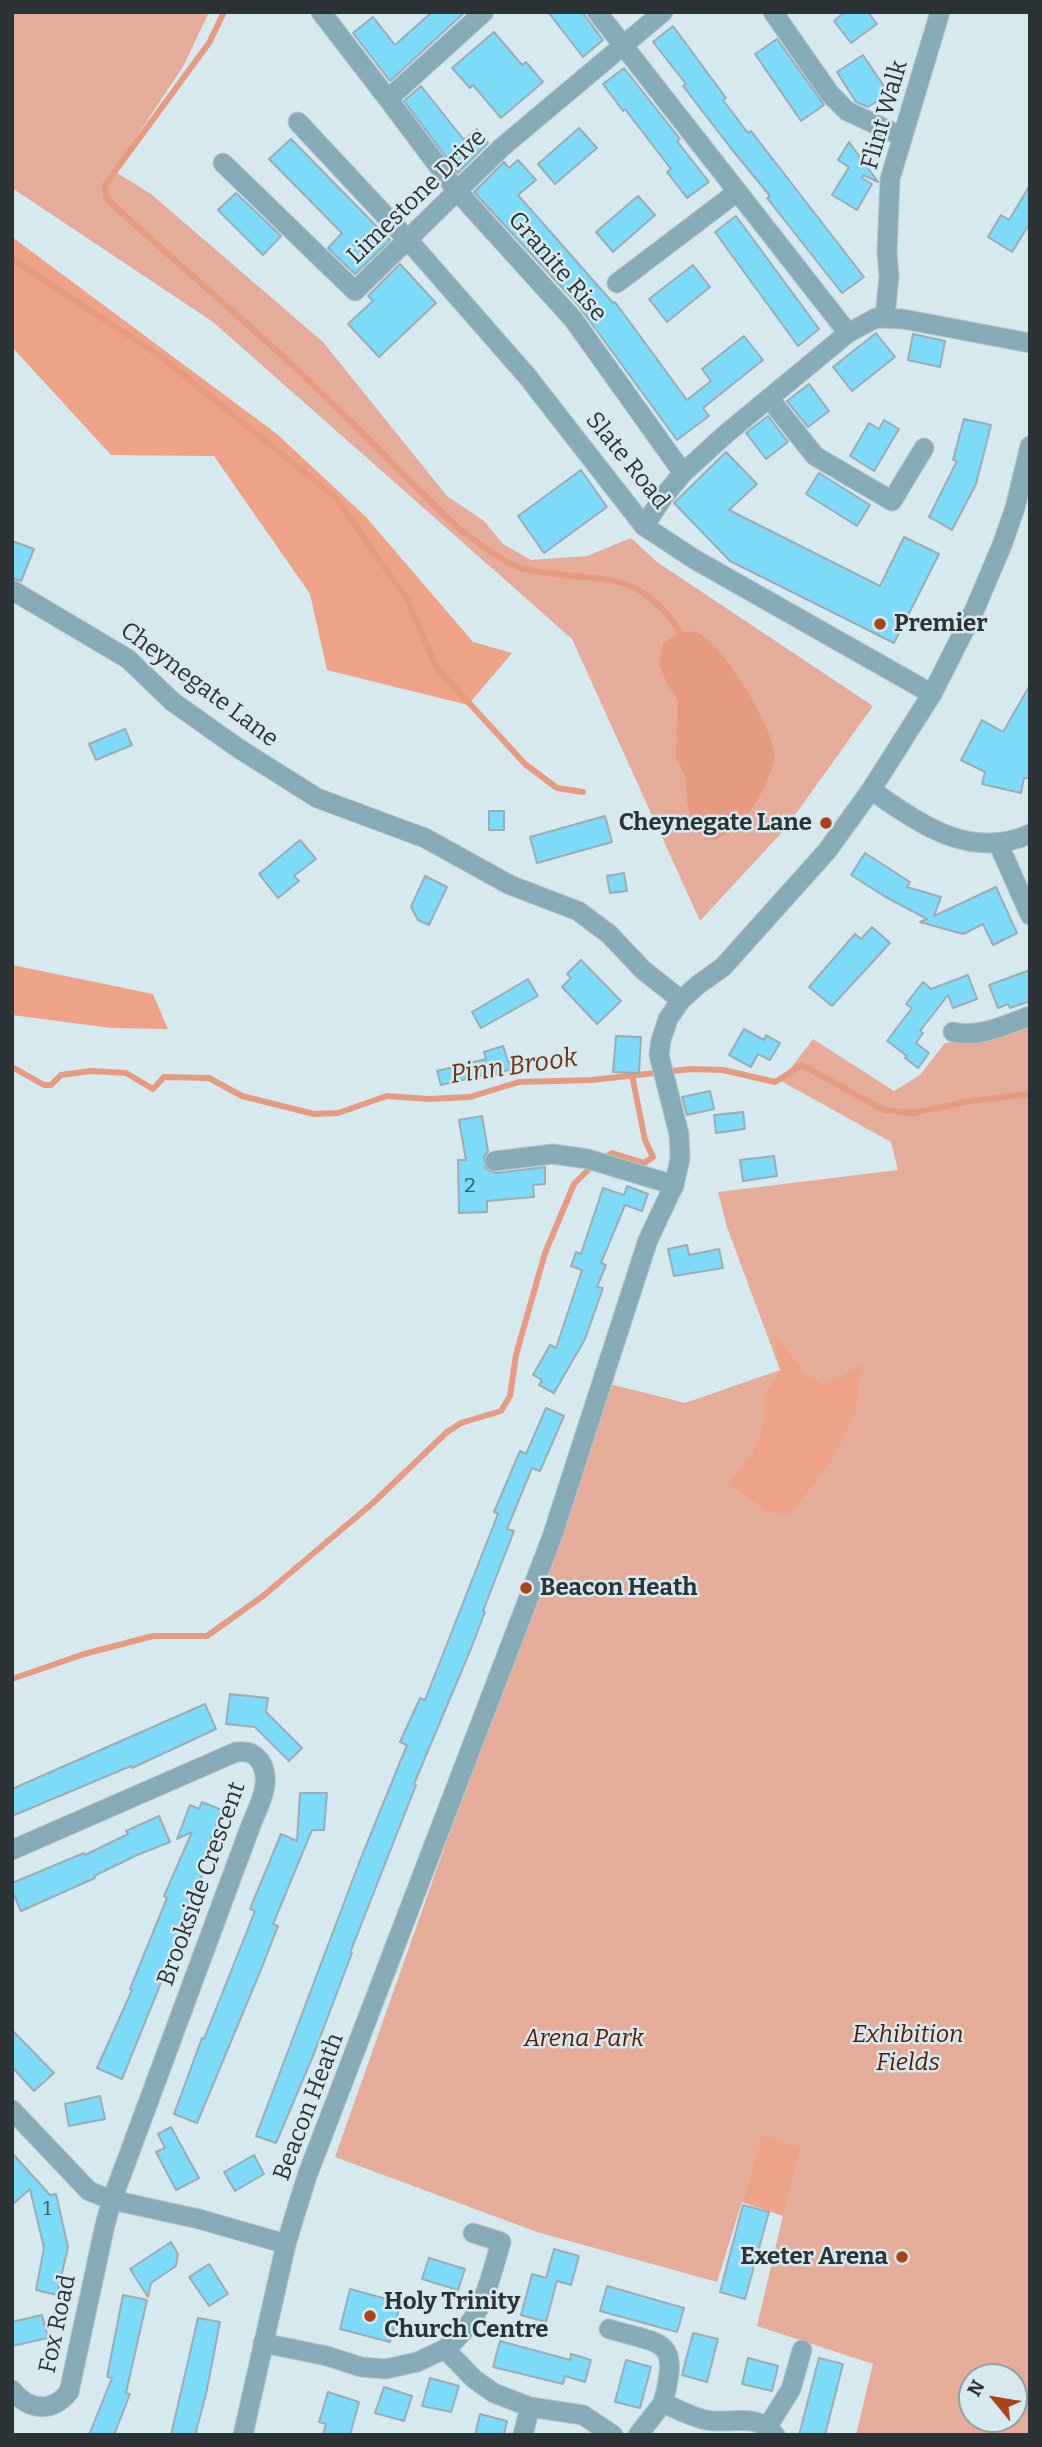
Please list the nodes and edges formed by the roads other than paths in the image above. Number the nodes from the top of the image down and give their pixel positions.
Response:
1 (321, 12) edge
2 (484, 12) edge
3 (597, 12) edge
4 (663, 12) edge
5 (773, 12) edge
6 (940, 12) edge
7 (623, 47) junction
8 (388, 99) junction
9 (298, 122) dead end
10 (892, 132) dead end
11 (223, 163) dead end
12 (457, 191) junction
13 (737, 192) junction
14 (408, 240) junction
15 (617, 283) dead end
16 (885, 317) junction
17 (848, 333) junction
18 (1030, 343) edge
19 (769, 398) junction
20 (1030, 446) edge
21 (924, 448) dead end
22 (683, 473) junction
23 (644, 526) junction
24 (12, 590) edge
25 (932, 694) junction
26 (871, 790) junction
27 (1030, 834) edge
28 (999, 843) junction
29 (1030, 915) edge
30 (681, 1000) junction
31 (1030, 1016) edge
32 (953, 1032) dead end
33 (495, 1161) dead end
34 (674, 1185) junction
35 (12, 1850) edge
36 (12, 2110) edge
37 (112, 2200) junction
38 (473, 2233) dead end
39 (286, 2244) junction
40 (609, 2329) dead end
41 (264, 2343) junction
42 (445, 2349) junction
43 (802, 2350) dead end
44 (12, 2390) edge
45 (663, 2403) junction
46 (530, 2407) junction
47 (771, 2430) edge
48 (243, 2435) edge
49 (523, 2435) edge
50 (613, 2435) edge
51 (638, 2435) edge

1 - 8 street, Granite Rise
2 - 8 street
3 - 7 street
4 - 7 street, Limestone Drive
5 - 10 street
6 - 16 street, Flint Walk
7 - 12 street, Limestone Drive
7 - 13 street
8 - 12 street, Granite Rise
9 - 14 street, Slate Road
11 - 14 street, Limestone Drive
12 - 14 street, Limestone Drive
12 - 22 street, Granite Rise
13 - 15 street
13 - 17 street
14 - 23 street, Slate Road
16 - 17 street
16 - 18 street
17 - 19 street
19 - 21 street
19 - 22 street
20 - 25 street
22 - 23 street
23 - 25 street, Slate Road
24 - 30 street, Cheynegate Lane
25 - 26 street
26 - 28 street
26 - 30 street
27 - 28 street
28 - 29 street
30 - 34 street, Beacon Heath
31 - 32 street
33 - 34 street
34 - 39 street, Beacon Heath
35 - 37 street, Brookside Crescent
36 - 37 street
37 - 39 street
37 - 44 street, Fox Road
38 - 42 street
39 - 41 street, Beacon Heath
40 - 45 street
41 - 42 street
41 - 48 street, Beacon Heath
42 - 46 street
43 - 47 street
45 - 47 street
45 - 51 street
46 - 49 street
46 - 50 street

